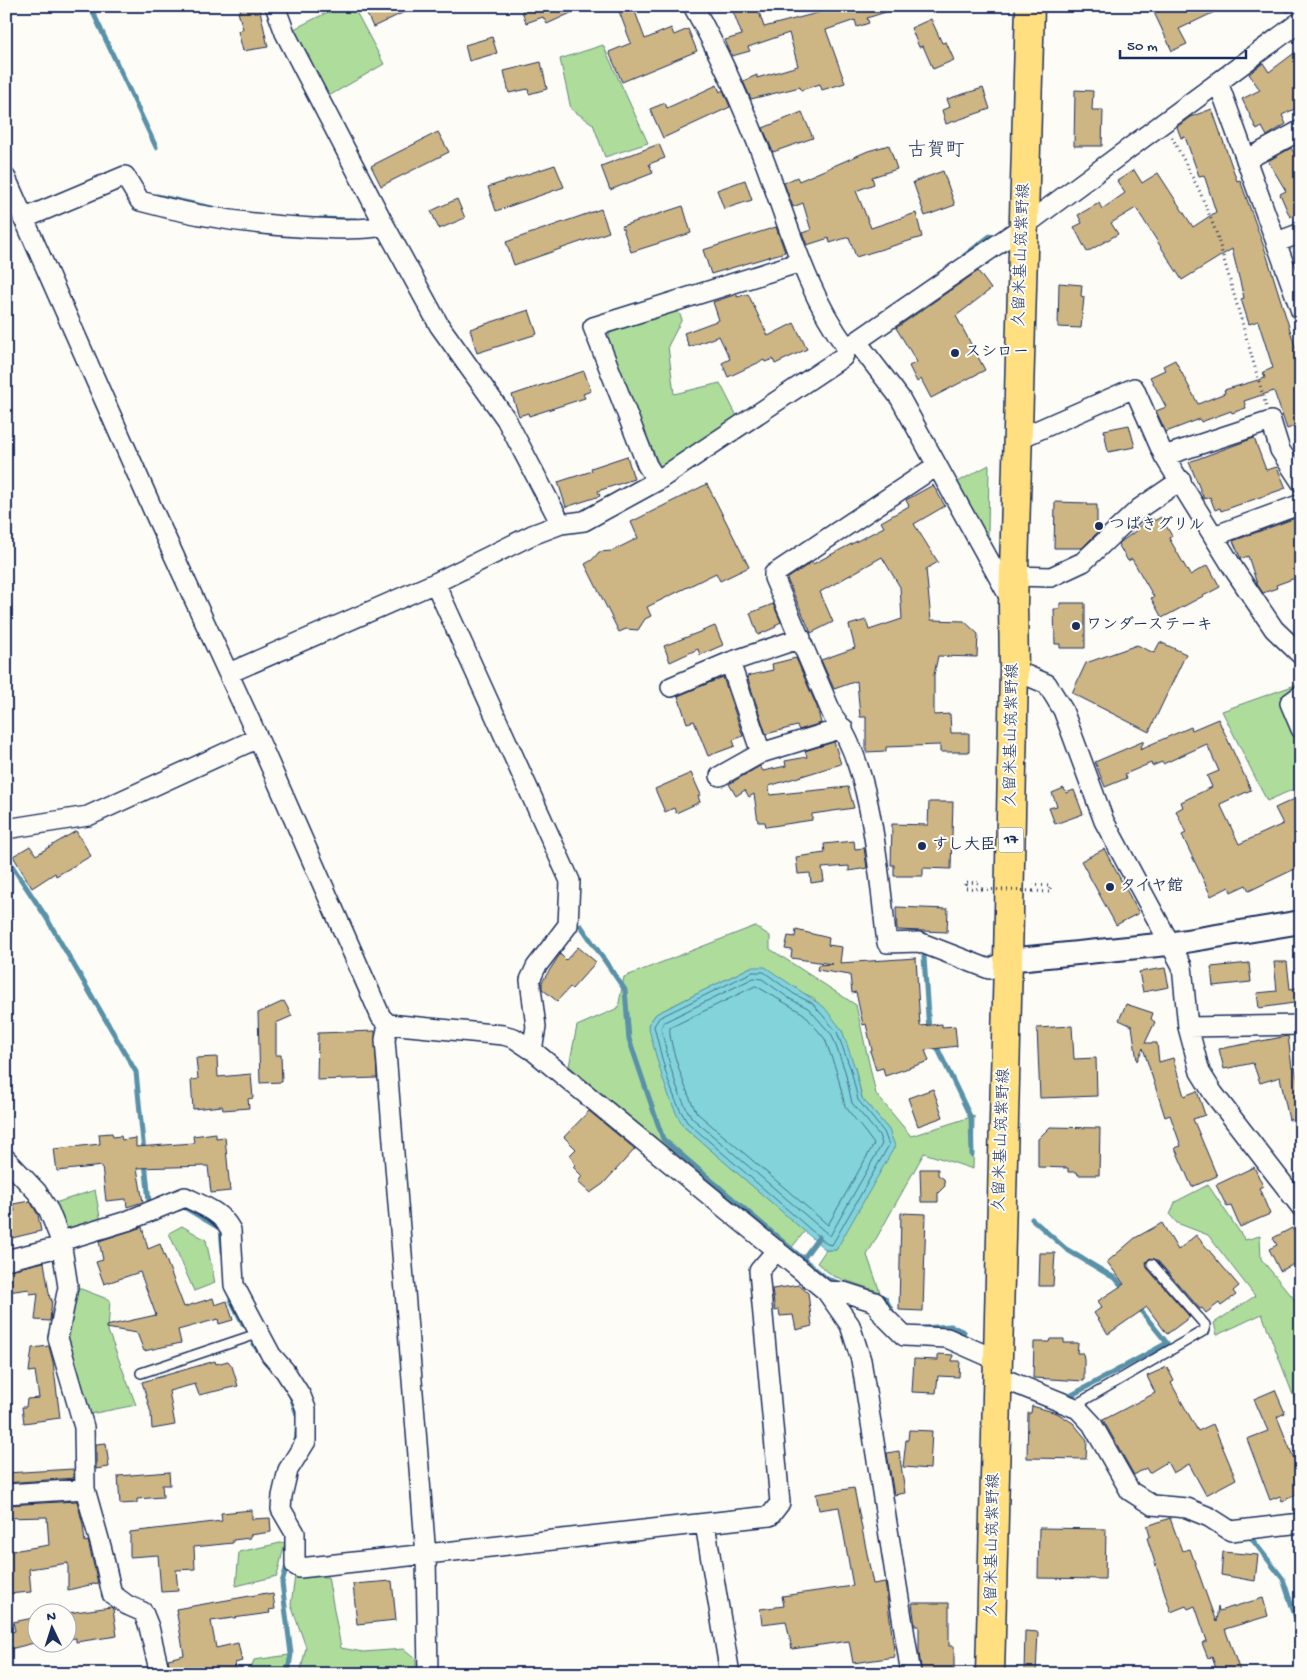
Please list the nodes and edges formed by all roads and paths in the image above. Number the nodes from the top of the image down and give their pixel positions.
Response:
1 (275, 6) edge
2 (693, 6) edge
3 (1030, 6) edge
4 (1301, 21) edge
5 (1218, 82) junction
6 (1164, 121) junction
7 (1301, 130) edge
8 (1246, 160) junction
9 (7, 183) edge
10 (24, 219) junction
11 (385, 226) junction
12 (1024, 226) junction
13 (1301, 233) edge
14 (1277, 242) junction
15 (801, 262) junction
16 (1301, 312) edge
17 (852, 345) junction
18 (1271, 421) junction
19 (1018, 439) junction
20 (1164, 456) junction
21 (936, 466) junction
22 (1181, 480) junction
23 (657, 481) junction
24 (1301, 482) edge
25 (1301, 504) edge
26 (561, 524) junction
27 (1214, 536) junction
28 (1014, 576) junction
29 (435, 583) junction
30 (1013, 605) junction
31 (801, 638) junction
32 (1301, 655) edge
33 (730, 662) junction
34 (1014, 670) junction
35 (229, 673) junction
36 (671, 687) dead end
37 (1301, 696) edge
38 (842, 728) junction
39 (1301, 729) edge
40 (258, 738) junction
41 (761, 753) junction
42 (720, 776) dead end
43 (6, 829) edge
44 (982, 883) dead end
45 (1034, 886) dead end
46 (1301, 922) edge
47 (1168, 944) junction
48 (1008, 960) junction
49 (388, 1024) junction
50 (1301, 1025) edge
51 (1188, 1027) junction
52 (532, 1050) junction
53 (6, 1159) edge
54 (1301, 1207) edge
55 (62, 1243) junction
56 (777, 1250) junction
57 (6, 1260) edge
58 (1152, 1264) dead end
59 (826, 1291) junction
60 (260, 1333) junction
61 (997, 1368) junction
62 (141, 1373) dead end
63 (1072, 1407) junction
64 (85, 1490) junction
65 (6, 1494) edge
66 (1301, 1522) edge
67 (705, 1524) junction
68 (426, 1556) junction
69 (160, 1674) edge
70 (428, 1674) edge
71 (730, 1674) edge
72 (911, 1674) edge
73 (990, 1674) edge

1 - 11 street
2 - 15 street
3 - 12 main road, 久留米基山筑紫野線 / 17
4 - 5 street
5 - 6 street
5 - 8 street
6 - 12 street
6 - 18 path
7 - 8 street
8 - 14 street
9 - 10 street
10 - 11 street
10 - 35 street
11 - 26 street
12 - 17 street
12 - 19 main road, 久留米基山筑紫野線 / 17
13 - 14 street
14 - 16 street
15 - 17 street
15 - 23 street
17 - 21 street
17 - 23 street
18 - 20 street
18 - 24 street
19 - 20 street
19 - 28 main road, 久留米基山筑紫野線 / 17
20 - 22 street
21 - 30 street
21 - 31 street
22 - 27 street
22 - 28 street
23 - 26 street
25 - 27 street
26 - 29 street
27 - 32 street
28 - 30 main road, 久留米基山筑紫野線 / 17
29 - 35 street
29 - 52 street
30 - 34 main road, 久留米基山筑紫野線 / 17
31 - 33 street
31 - 38 street
33 - 36 street
33 - 41 street
34 - 47 street
34 - 48 main road, 久留米基山筑紫野線 / 17
35 - 40 street
37 - 39 street
38 - 41 street
38 - 48 street
40 - 43 street
40 - 49 street
41 - 42 street
44 - 45 path, bridge
46 - 47 street
47 - 48 street
47 - 51 street
48 - 61 main road, 久留米基山筑紫野線 / 17
49 - 52 street
49 - 68 street
50 - 51 street
51 - 54 street
52 - 56 street
53 - 55 street
55 - 57 street
55 - 60 street
55 - 64 street
56 - 59 street
56 - 67 street
58 - 63 lane
59 - 61 street
59 - 72 street
60 - 62 lane
60 - 68 street
61 - 63 street
61 - 73 main road, 久留米基山筑紫野線 / 17
63 - 66 street
64 - 65 street
64 - 69 street
67 - 68 street
67 - 71 street
68 - 70 street

